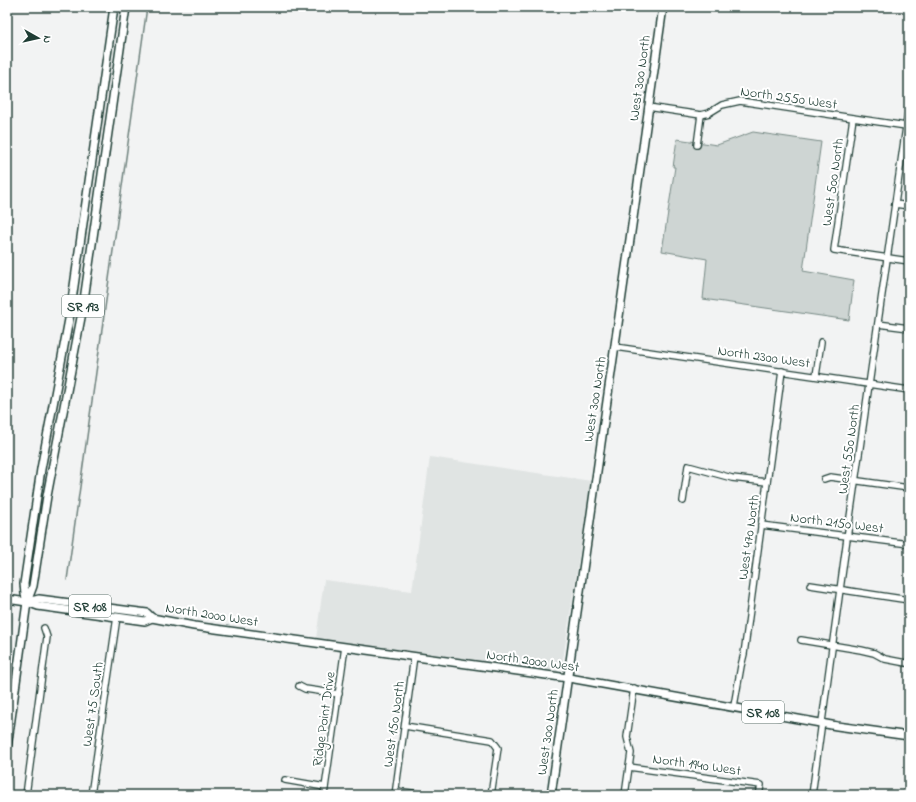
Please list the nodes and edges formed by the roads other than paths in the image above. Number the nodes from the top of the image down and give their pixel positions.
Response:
1 (114, 7) edge
2 (126, 7) edge
3 (663, 7) edge
4 (909, 106) edge
5 (648, 107) junction
6 (701, 115) junction
7 (853, 118) junction
8 (906, 126) junction
9 (697, 145) dead end
10 (895, 204) junction
11 (909, 206) edge
12 (887, 257) junction
13 (909, 261) edge
14 (878, 324) junction
15 (909, 328) edge
16 (821, 342) dead end
17 (615, 347) junction
18 (782, 371) junction
19 (816, 376) junction
20 (869, 384) junction
21 (909, 390) edge
22 (824, 479) dead end
23 (856, 480) junction
24 (767, 482) junction
25 (909, 488) edge
26 (683, 501) dead end
27 (761, 525) junction
28 (848, 536) junction
29 (909, 544) edge
30 (810, 585) dead end
31 (840, 589) junction
32 (7, 599) edge
33 (909, 600) edge
34 (27, 602) junction
35 (117, 617) junction
36 (152, 618) junction
37 (44, 628) dead end
38 (801, 640) dead end
39 (832, 645) junction
40 (345, 647) junction
41 (414, 656) junction
42 (906, 662) dead end
43 (567, 678) junction
44 (299, 686) dead end
45 (634, 688) junction
46 (339, 694) junction
47 (734, 706) junction
48 (822, 723) junction
49 (405, 726) junction
50 (909, 736) edge
51 (7, 748) edge
52 (629, 767) junction
53 (285, 780) dead end
54 (326, 787) junction
55 (395, 793) edge
56 (28, 795) edge
57 (91, 795) edge
58 (324, 795) edge
59 (427, 795) edge
60 (491, 795) edge
61 (551, 795) edge
62 (625, 795) edge
63 (759, 795) edge
64 (812, 795) edge

1 - 34 main road, SR 193
2 - 34 main road, SR 193
3 - 5 main road, West 300 North
4 - 8 street, West 550 North
5 - 6 street
5 - 17 main road, West 300 North
6 - 7 street, North 2550 West
6 - 9 street
7 - 8 street, North 2550 West
7 - 12 street, West 500 North
8 - 10 street, West 550 North
10 - 11 street
10 - 12 street, West 550 North
12 - 13 street
12 - 14 street, West 550 North
14 - 15 street
14 - 20 street, West 550 North
16 - 19 street
17 - 18 street, North 2300 West
17 - 43 main road, West 300 North
18 - 19 street, North 2300 West
18 - 24 street, West 470 North
19 - 20 street, North 2300 West
20 - 21 street, North 2300 West
20 - 23 street, West 550 North
22 - 23 street
23 - 25 street
23 - 28 street, West 550 North
24 - 26 street
24 - 27 street, West 470 North
27 - 28 street, North 2150 West
27 - 47 street, West 470 North
28 - 29 street, North 2150 West
28 - 31 street, West 550 North
30 - 31 street
31 - 33 street
31 - 39 street, West 550 North
32 - 34 main road, North 2000 West / SR 108
34 - 35 main road, North 2000 West / SR 108
34 - 36 main road, North 2000 West / SR 108
34 - 51 main road, SR 193
35 - 36 main road, North 2000 West / SR 108
35 - 57 street, West 75 South
36 - 40 main road, North 2000 West / SR 108
37 - 56 street
38 - 39 street
39 - 42 street
39 - 48 street, West 550 North
40 - 41 main road, North 2000 West / SR 108
40 - 46 street, Ridge Point Drive
41 - 43 main road, North 2000 West / SR 108
41 - 49 street, West 150 North
43 - 45 main road, North 2000 West / SR 108
43 - 61 main road, West 300 North
44 - 46 street
45 - 47 main road, North 2000 West / SR 108
45 - 52 street
46 - 54 street, Ridge Point Drive
47 - 48 main road, North 2000 West / SR 108
48 - 50 main road, North 2000 West / SR 108
48 - 64 street, West 550 North
49 - 55 street, West 150 North
49 - 60 street
52 - 62 street
52 - 63 street, North 1940 West
53 - 54 street
54 - 58 street, Ridge Point Drive
55 - 59 street

